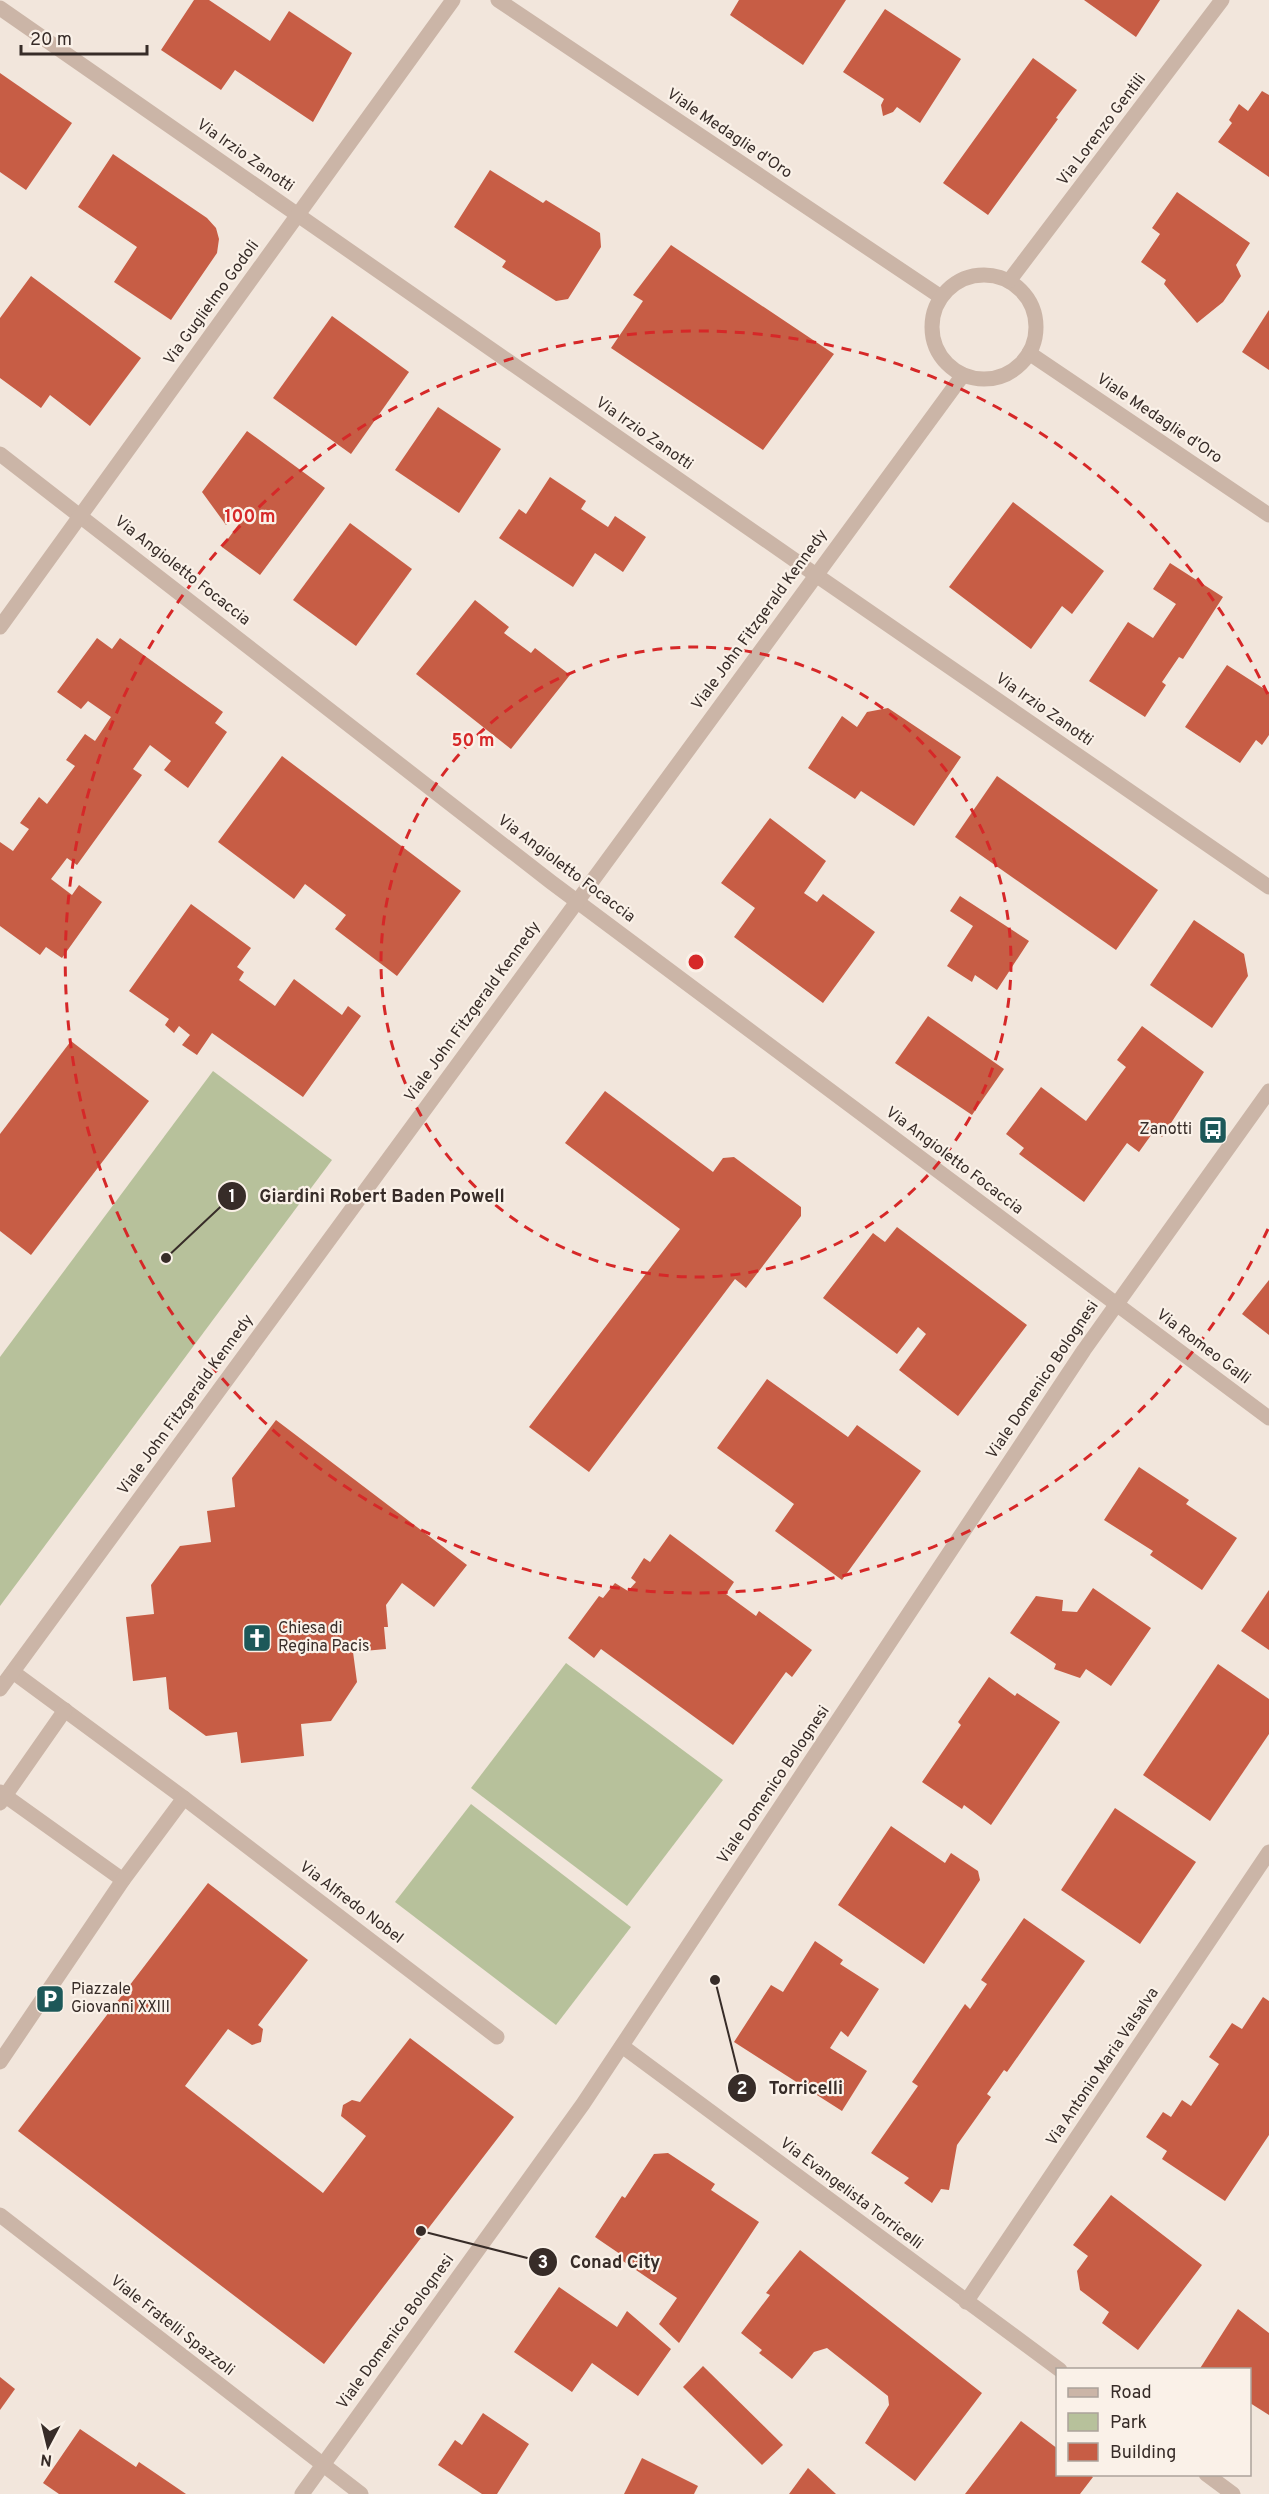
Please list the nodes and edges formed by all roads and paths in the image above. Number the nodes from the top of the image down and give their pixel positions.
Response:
1 (453, 0) edge
2 (498, 0) edge
3 (1222, 0) edge
4 (0, 8) edge
5 (298, 215) junction
6 (1009, 281) junction
7 (941, 297) junction
8 (1029, 353) junction
9 (963, 375) junction
10 (0, 454) edge
11 (1269, 515) edge
12 (81, 516) junction
13 (816, 576) junction
14 (0, 627) edge
15 (1269, 887) edge
16 (577, 901) junction
17 (1269, 1091) edge
18 (1116, 1305) junction
19 (1269, 1419) edge
20 (13, 1672) junction
21 (0, 1689) edge
22 (65, 1710) junction
23 (2, 1797) edge
24 (184, 1798) junction
25 (1269, 1852) edge
26 (123, 1880) junction
27 (497, 2037) dead end
28 (622, 2046) junction
29 (0, 2062) edge
30 (0, 2215) edge
31 (966, 2302) junction
32 (1057, 2368) edge
33 (322, 2465) junction
34 (1207, 2476) edge
35 (302, 2494) edge
36 (361, 2494) edge
37 (1233, 2494) edge

1 - 5 street, Via Guglielmo Godoli
2 - 7 street, Viale Medaglie d'Oro
3 - 6 street, Via Lorenzo Gentili
4 - 5 street, Via Irzio Zanotti
5 - 12 street, Via Guglielmo Godoli
5 - 13 street, Via Irzio Zanotti
6 - 7 street
6 - 8 street
7 - 9 street
8 - 9 street
8 - 11 street, Viale Medaglie d'Oro
9 - 13 street, Viale John Fitzgerald Kennedy
10 - 12 street, Via Angioletto Focaccia
12 - 14 street, Via Guglielmo Godoli
12 - 16 street, Via Angioletto Focaccia
13 - 15 street, Via Irzio Zanotti
13 - 16 street, Viale John Fitzgerald Kennedy
16 - 18 street, Via Angioletto Focaccia
16 - 20 street, Viale John Fitzgerald Kennedy
17 - 18 street, Viale Domenico Bolognesi
18 - 19 street, Via Romeo Galli
18 - 28 street, Viale Domenico Bolognesi
20 - 21 street
20 - 22 street, Via Alfredo Nobel
22 - 23 street
22 - 24 street, Via Alfredo Nobel
23 - 26 street
24 - 26 street
24 - 27 street, Via Alfredo Nobel
25 - 31 street, Via Antonio Maria Valsalva
26 - 29 street
28 - 31 street, Via Evangelista Torricelli
28 - 33 street, Viale Domenico Bolognesi
30 - 33 street, Viale Fratelli Spazzoli
31 - 32 street, Via Evangelista Torricelli
33 - 35 street, Viale Domenico Bolognesi
33 - 36 street, Viale Fratelli Spazzoli
34 - 37 street

